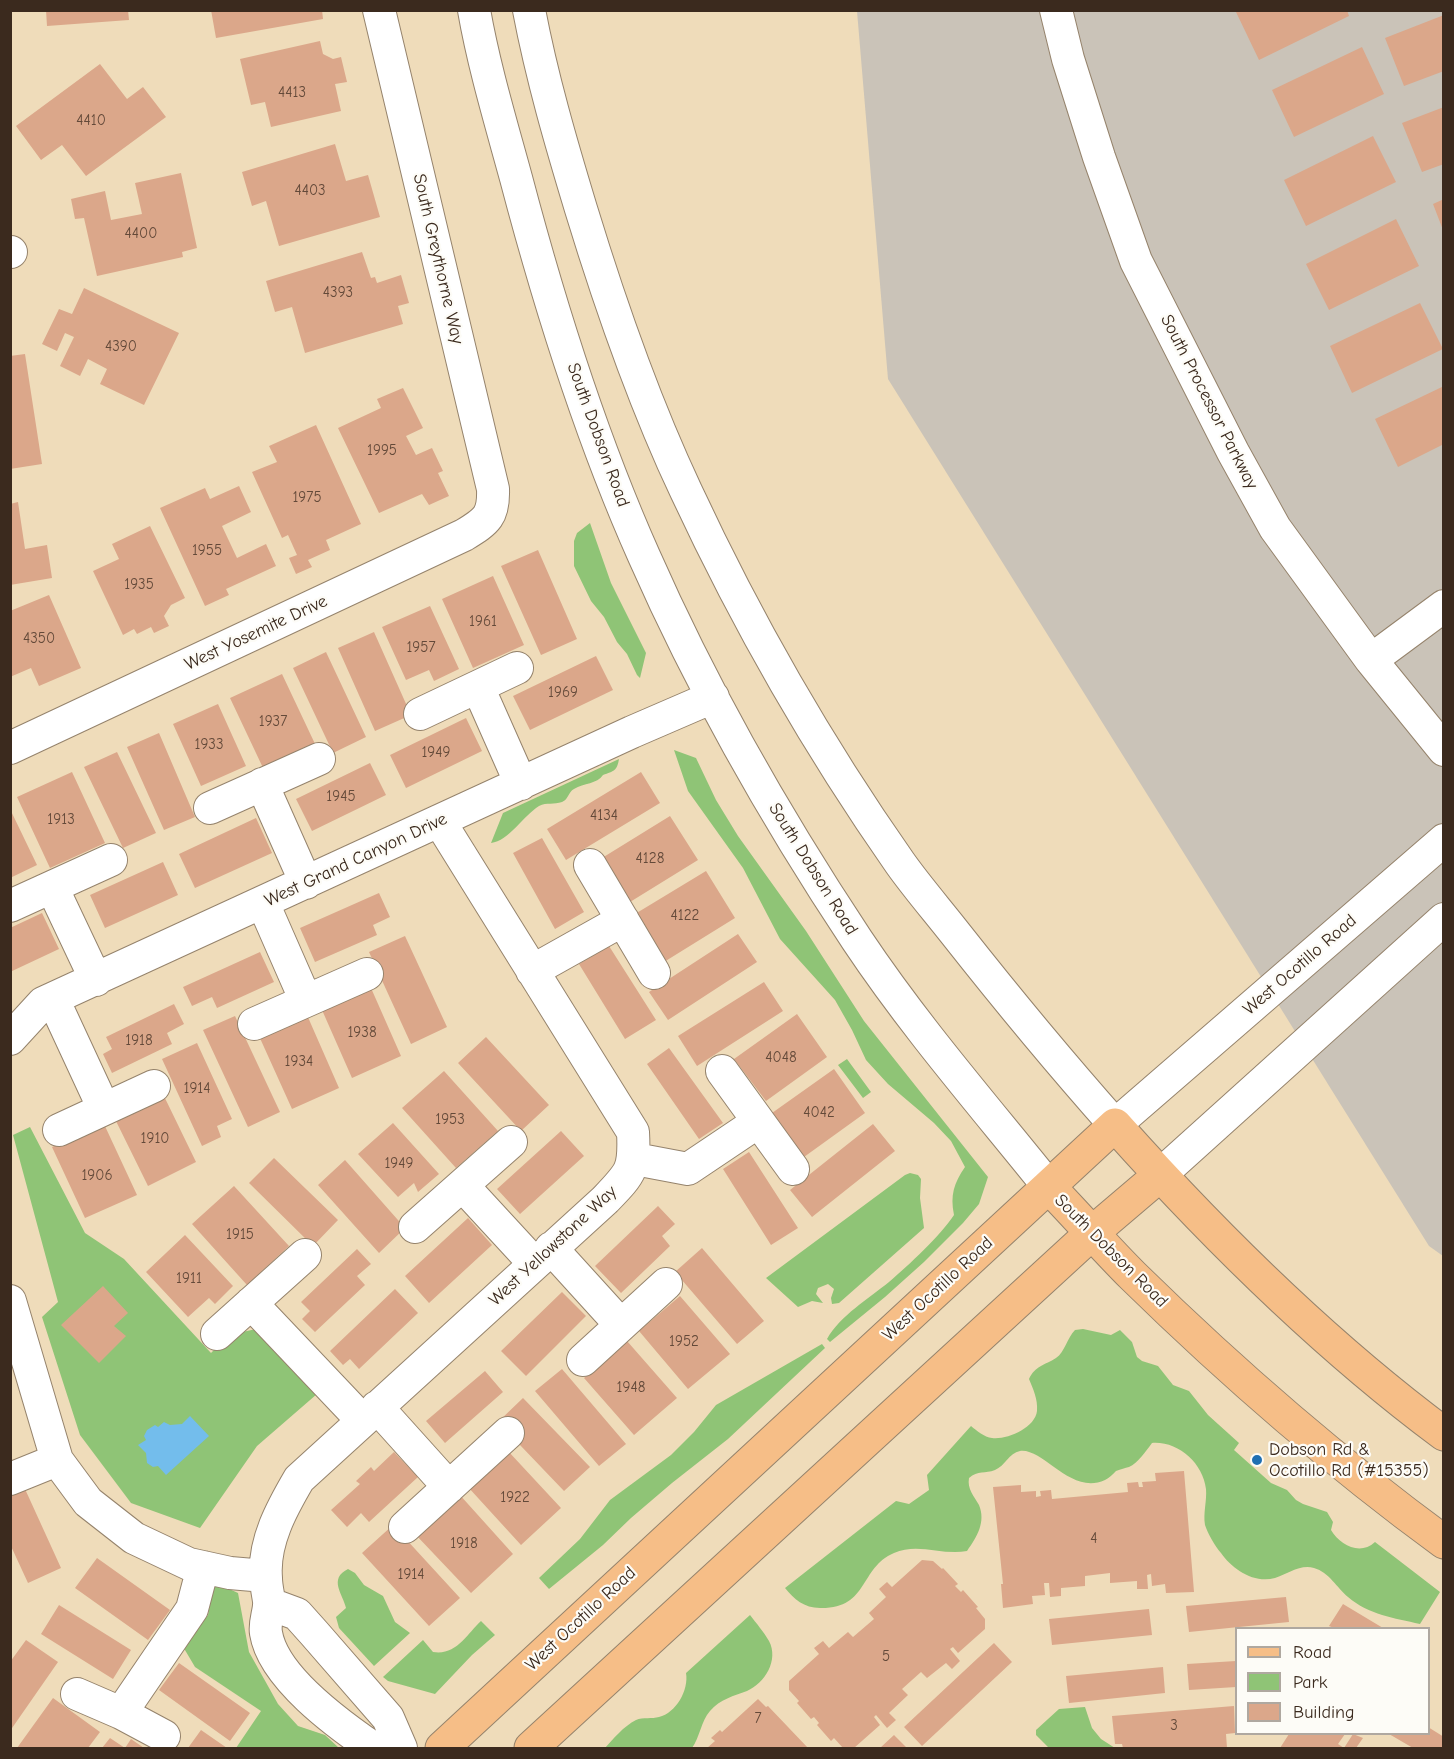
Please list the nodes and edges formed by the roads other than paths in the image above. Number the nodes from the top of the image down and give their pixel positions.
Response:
1 (379, 10) edge
2 (474, 10) edge
3 (528, 10) edge
4 (1056, 10) edge
5 (494, 507) joint
6 (1443, 606) edge
7 (1371, 660) junction
8 (517, 668) dead end
9 (478, 687) junction
10 (713, 697) junction
11 (420, 714) dead end
12 (10, 748) edge
13 (1443, 750) edge
14 (319, 759) dead end
15 (262, 784) junction
16 (521, 784) junction
17 (210, 808) dead end
18 (440, 822) junction
19 (1443, 840) edge
20 (111, 860) dead end
21 (590, 865) dead end
22 (306, 883) junction
23 (52, 887) junction
24 (263, 903) junction
25 (10, 906) edge
26 (1443, 919) edge
27 (622, 920) junction
28 (532, 971) junction
29 (654, 973) dead end
30 (367, 974) dead end
31 (96, 980) junction
32 (53, 999) junction
33 (306, 1001) junction
34 (254, 1024) dead end
35 (10, 1039) edge
36 (722, 1071) dead end
37 (154, 1086) dead end
38 (104, 1109) junction
39 (758, 1122) junction
40 (1115, 1125) junction
41 (59, 1130) dead end
42 (511, 1142) dead end
43 (635, 1159) junction
44 (793, 1169) dead end
45 (1160, 1175) junction
46 (463, 1186) junction
47 (1049, 1187) junction
48 (416, 1227) dead end
49 (1093, 1232) junction
50 (305, 1255) dead end
51 (543, 1256) junction
52 (666, 1284) dead end
53 (10, 1301) edge
54 (251, 1303) junction
55 (621, 1325) junction
56 (217, 1334) dead end
57 (583, 1360) dead end
58 (370, 1414) junction
59 (508, 1433) dead end
60 (1443, 1434) edge
61 (57, 1460) junction
62 (10, 1479) edge
63 (449, 1487) junction
64 (405, 1527) dead end
65 (1443, 1542) edge
66 (203, 1567) junction
67 (267, 1590) junction
68 (330, 1652) junction
69 (296, 1687) junction
70 (77, 1694) dead end
71 (121, 1713) junction
72 (164, 1736) dead end
73 (373, 1749) edge
74 (401, 1749) edge
75 (442, 1749) edge
76 (531, 1749) edge

1 - 5 street, South Greythorne Way
2 - 10 street, South Dobson Road
3 - 40 street
4 - 7 street, South Processor Parkway
5 - 12 street, West Yosemite Drive
6 - 7 street
7 - 13 street, South Processor Parkway
8 - 9 street
9 - 11 street
9 - 16 street
10 - 16 street, West Grand Canyon Drive
10 - 47 street, South Dobson Road
14 - 15 street
15 - 17 street
15 - 22 street
16 - 18 street, West Grand Canyon Drive
18 - 22 street, West Grand Canyon Drive
18 - 28 street
19 - 40 street, West Ocotillo Road
20 - 23 street
21 - 27 street
22 - 24 street, West Grand Canyon Drive
23 - 25 street
23 - 31 street
24 - 31 street, West Grand Canyon Drive
24 - 33 street
26 - 45 street
27 - 28 street
27 - 29 street
28 - 43 street
30 - 33 street
31 - 32 street, West Grand Canyon Drive
32 - 35 street, West Grand Canyon Drive
32 - 38 street
33 - 34 street
36 - 39 street
37 - 38 street
38 - 41 street
39 - 43 street
39 - 44 street
40 - 45 main road
40 - 47 main road, West Ocotillo Road
42 - 46 street
43 - 51 street, West Yellowstone Way
45 - 49 main road
45 - 60 main road
46 - 48 street
46 - 51 street
47 - 49 main road, South Dobson Road
47 - 75 main road, West Ocotillo Road
49 - 65 main road, South Dobson Road
49 - 76 main road
50 - 54 street
51 - 55 street
51 - 58 street, West Yellowstone Way
52 - 55 street
53 - 61 street
54 - 56 street
54 - 58 street
55 - 57 street
58 - 63 street
58 - 67 street, West Yellowstone Way
59 - 63 street
61 - 62 street
61 - 66 street
63 - 64 street
66 - 67 street
66 - 71 street
67 - 68 street
67 - 69 street, West Yellowstone Way
68 - 69 street
68 - 74 street
69 - 73 street, West Yellowstone Way
70 - 71 street
71 - 72 street

